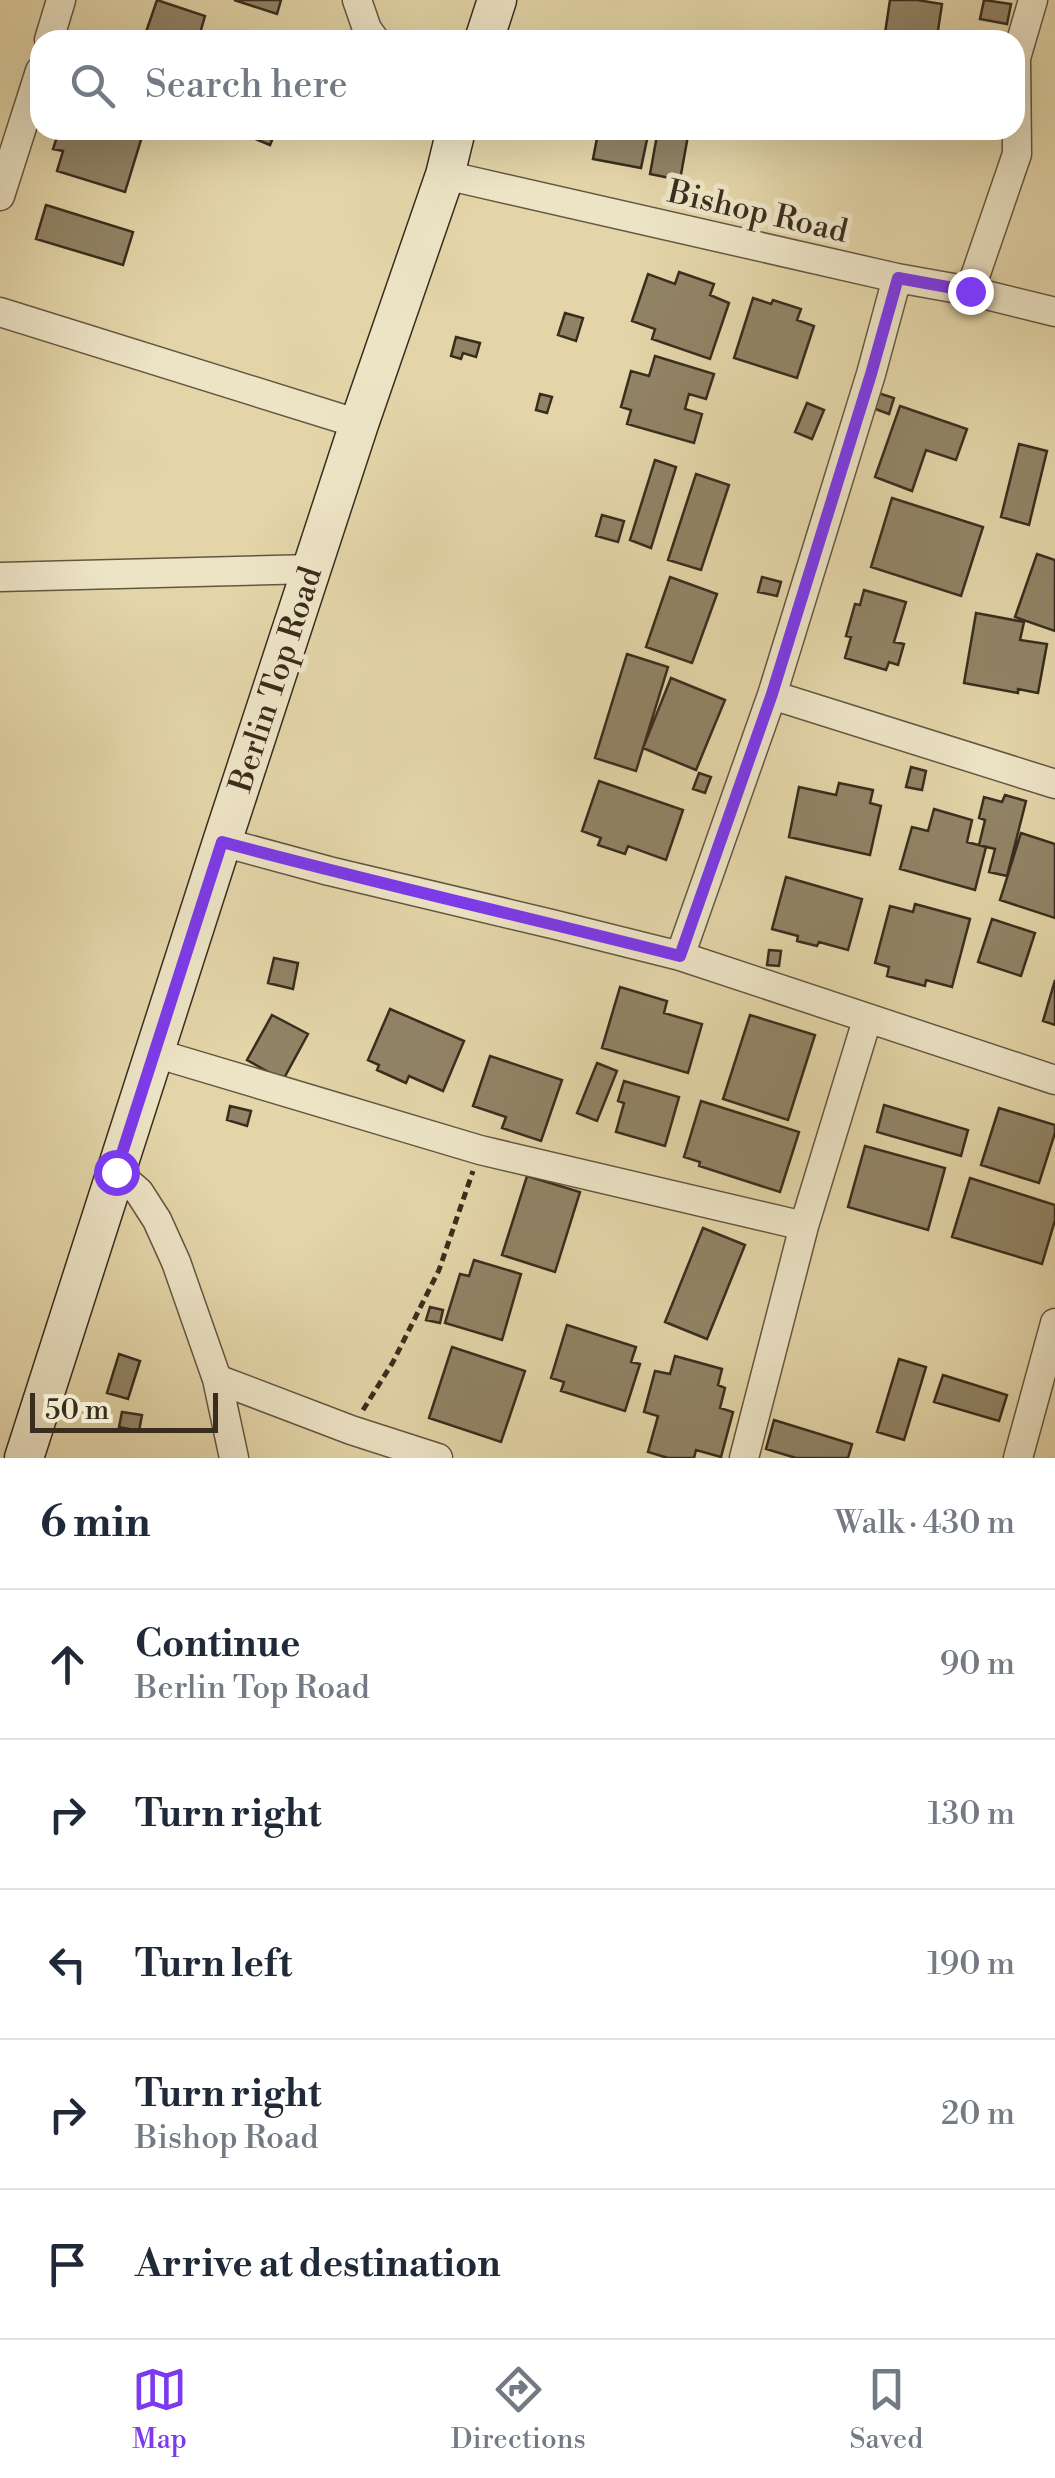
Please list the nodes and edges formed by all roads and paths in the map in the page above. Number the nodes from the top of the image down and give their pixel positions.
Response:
1 (61, 0) edge
2 (358, 0) edge
3 (498, 0) edge
4 (1033, 0) edge
5 (52, 30) edge
6 (368, 30) edge
7 (488, 30) edge
8 (1024, 30) edge
9 (30, 102) edge
10 (454, 140) edge
11 (1017, 140) edge
12 (445, 175) junction
13 (0, 196) edge
14 (898, 278) junction
15 (970, 291) junction
16 (0, 312) edge
17 (1055, 312) edge
18 (359, 424) junction
19 (312, 570) junction
20 (0, 577) edge
21 (772, 694) junction
22 (1055, 784) edge
23 (222, 842) junction
24 (680, 956) junction
25 (867, 1020) junction
26 (155, 1053) junction
27 (1055, 1080) edge
28 (480, 1150) junction
29 (116, 1172) junction
30 (804, 1226) junction
31 (1053, 1342) edge
32 (217, 1380) junction
33 (351, 1430) junction
34 (24, 1458) edge
35 (234, 1458) edge
36 (438, 1458) edge
37 (744, 1458) edge
38 (1018, 1458) edge

1 - 5 street
2 - 6 street
3 - 7 street
4 - 8 street
9 - 13 street
10 - 12 street, Berlin Top Road
11 - 15 street
12 - 14 street, Bishop Road
12 - 18 street, Berlin Top Road
14 - 15 street, Bishop Road
14 - 21 street
15 - 17 street, Bishop Road
16 - 18 street
18 - 19 street, Berlin Top Road
19 - 20 street
19 - 23 street, Berlin Top Road
21 - 22 street
21 - 24 street
23 - 24 street
23 - 26 street, Berlin Top Road
24 - 25 street
25 - 27 street
25 - 30 street
26 - 28 street
26 - 29 street, Berlin Top Road
28 - 30 street
28 - 33 path
29 - 32 street
29 - 34 street, Berlin Top Road
30 - 37 street
31 - 38 street
32 - 33 street
32 - 35 street
33 - 36 street

